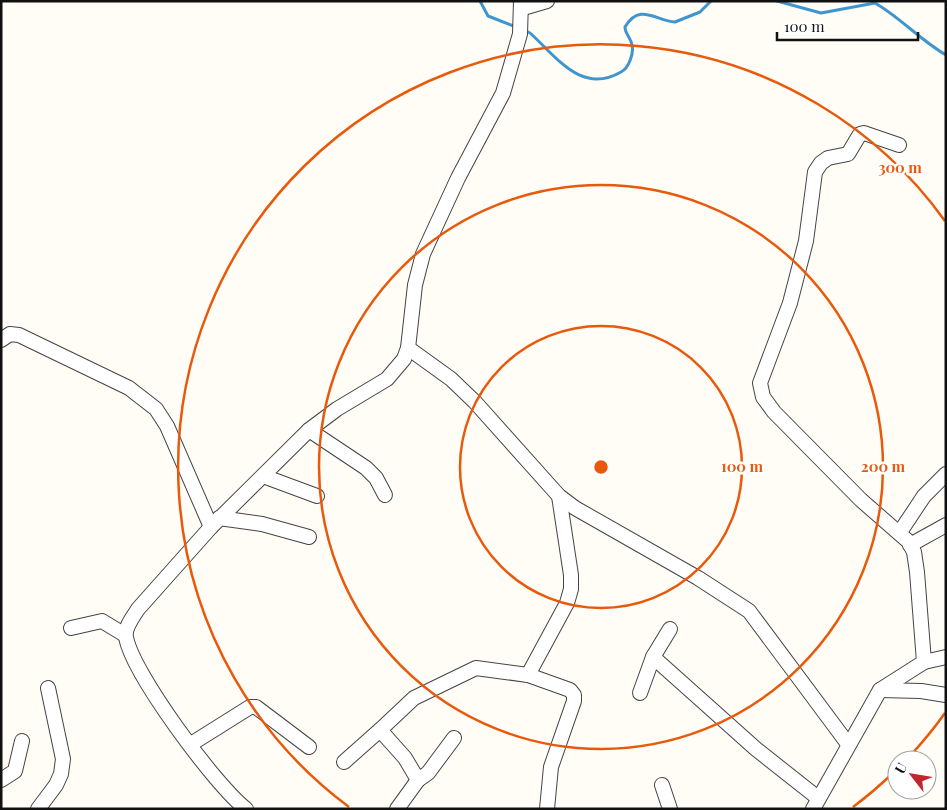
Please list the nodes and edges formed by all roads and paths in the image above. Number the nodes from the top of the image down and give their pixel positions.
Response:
1 (547, 1) edge
2 (522, 9) edge
3 (899, 145) dead end
4 (1, 340) edge
5 (408, 348) junction
6 (309, 430) junction
7 (946, 474) edge
8 (263, 476) junction
9 (385, 495) dead end
10 (316, 496) dead end
11 (559, 496) junction
12 (215, 522) junction
13 (946, 525) edge
14 (900, 532) junction
15 (309, 537) dead end
16 (910, 545) junction
17 (71, 628) dead end
18 (670, 629) dead end
19 (125, 635) junction
20 (653, 657) junction
21 (946, 657) edge
22 (924, 662) junction
23 (528, 675) junction
24 (48, 688) dead end
25 (880, 690) junction
26 (640, 694) dead end
27 (946, 694) edge
28 (380, 730) junction
29 (454, 738) dead end
30 (22, 741) dead end
31 (191, 744) junction
32 (848, 744) junction
33 (309, 747) dead end
34 (344, 762) dead end
35 (1, 780) edge
36 (418, 780) junction
37 (662, 785) dead end
38 (815, 803) edge
39 (38, 809) edge
40 (246, 809) edge
41 (397, 809) edge
42 (547, 809) edge
43 (670, 809) edge

1 - 2 street
2 - 5 street
3 - 14 street
4 - 12 street
5 - 6 street
5 - 11 street
6 - 8 street
6 - 9 street
7 - 14 street
8 - 10 street
8 - 12 street
11 - 23 street
11 - 32 street
12 - 15 street
12 - 19 street
13 - 16 street
14 - 16 street
16 - 22 street
17 - 19 street
18 - 20 street
19 - 31 street
20 - 26 street
20 - 38 street
21 - 22 street
22 - 25 street
23 - 28 street
23 - 42 street
24 - 39 street
25 - 27 street
25 - 32 street
28 - 34 street
28 - 36 street
29 - 36 street
30 - 35 street
31 - 33 street
31 - 40 street
32 - 38 street
36 - 41 street
37 - 43 street

